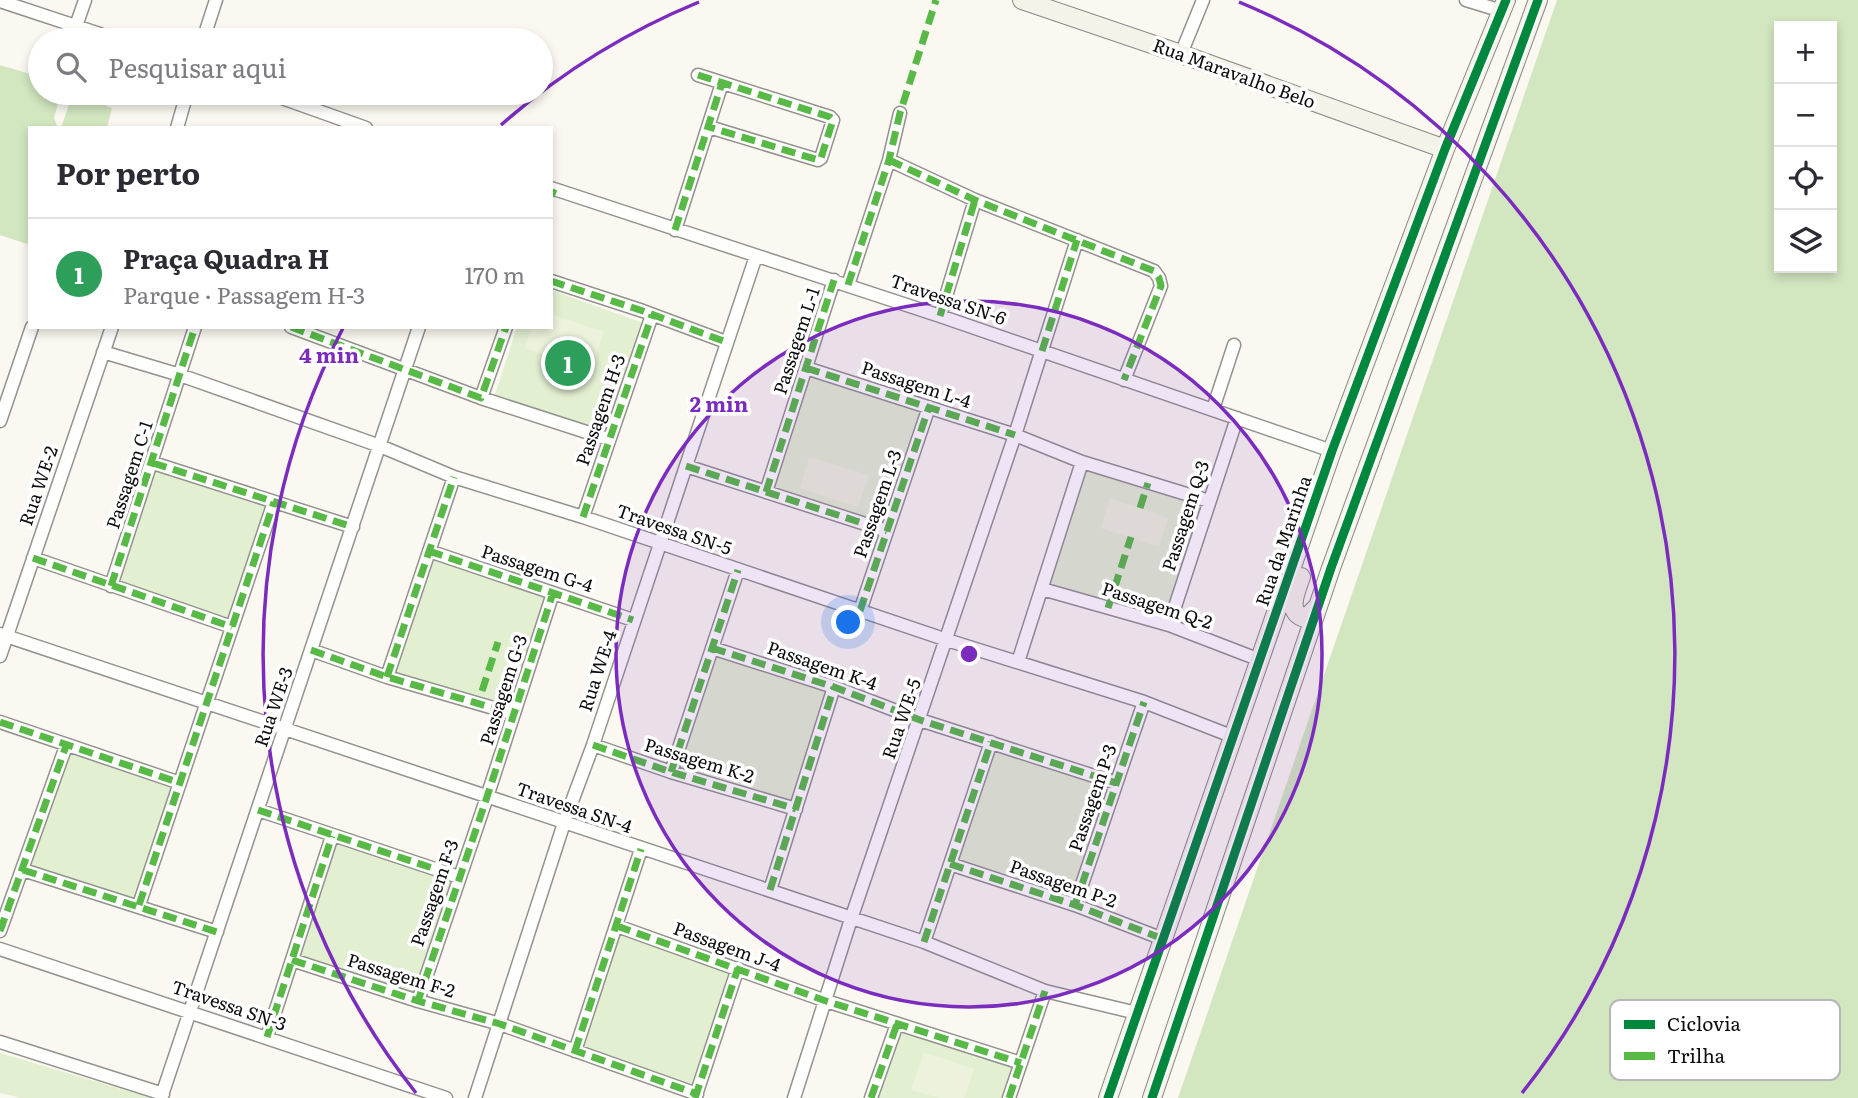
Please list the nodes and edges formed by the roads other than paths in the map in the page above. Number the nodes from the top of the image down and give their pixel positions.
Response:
1 (85, 0) edge
2 (216, 0) edge
3 (1022, 0) edge
4 (1203, 0) edge
5 (1466, 0) edge
6 (1538, 0) edge
7 (0, 1) edge
8 (1504, 6) edge
9 (76, 26) junction
10 (82, 28) edge
11 (207, 28) edge
12 (1181, 54) junction
13 (698, 75) dead end
14 (722, 83) junction
15 (184, 105) edge
16 (302, 105) edge
17 (900, 113) dead end
18 (178, 126) edge
19 (360, 126) edge
20 (709, 127) junction
21 (1445, 149) junction
22 (889, 160) junction
23 (553, 191) edge
24 (975, 200) junction
25 (675, 230) junction
26 (1077, 240) junction
27 (756, 256) junction
28 (834, 280) junction
29 (553, 282) edge
30 (848, 285) junction
31 (652, 315) junction
32 (940, 316) junction
33 (32, 329) edge
34 (110, 329) edge
35 (194, 329) edge
36 (303, 329) edge
37 (418, 329) edge
38 (505, 329) edge
39 (332, 334) edge
40 (726, 342) junction
41 (1234, 345) dead end
42 (1042, 351) junction
43 (103, 352) junction
44 (405, 368) junction
45 (806, 368) junction
46 (180, 375) junction
47 (1124, 380) junction
48 (481, 398) junction
49 (929, 407) junction
50 (1213, 410) junction
51 (1237, 418) junction
52 (0, 421) edge
53 (1016, 435) junction
54 (608, 439) junction
55 (380, 446) junction
56 (1332, 452) junction
57 (1082, 461) junction
58 (153, 463) junction
59 (686, 466) junction
60 (454, 477) junction
61 (1321, 485) junction
62 (766, 492) junction
63 (1209, 501) junction
64 (274, 502) junction
65 (583, 517) junction
66 (353, 527) junction
67 (887, 531) junction
68 (659, 543) junction
69 (429, 551) junction
70 (33, 558) junction
71 (738, 570) junction
72 (111, 586) junction
73 (1042, 589) junction
74 (553, 593) junction
75 (1318, 606) junction
76 (860, 611) junction
77 (633, 620) junction
78 (1169, 625) junction
79 (232, 627) junction
80 (4, 635) edge
81 (947, 640) junction
82 (712, 648) junction
83 (311, 650) junction
84 (0, 656) edge
85 (1260, 660) junction
86 (1018, 662) junction
87 (387, 677) junction
88 (834, 687) junction
89 (1144, 702) junction
90 (206, 703) junction
91 (514, 714) junction
92 (920, 720) junction
93 (0, 722) edge
94 (285, 729) junction
95 (1234, 737) junction
96 (991, 742) junction
97 (593, 745) junction
98 (66, 746) junction
99 (671, 772) junction
100 (180, 783) junction
101 (1116, 783) junction
102 (487, 797) junction
103 (796, 808) junction
104 (258, 810) junction
105 (564, 823) junction
106 (332, 836) junction
107 (641, 849) junction
108 (950, 864) junction
109 (23, 870) junction
110 (459, 877) junction
111 (770, 890) junction
112 (139, 905) junction
113 (1075, 905) junction
114 (851, 919) junction
115 (617, 926) junction
116 (0, 931) edge
117 (217, 932) junction
118 (1163, 939) junction
119 (924, 942) junction
120 (0, 949) edge
121 (292, 960) junction
122 (738, 968) junction
123 (1045, 990) junction
124 (418, 1000) junction
125 (826, 1001) junction
126 (191, 1011) junction
127 (1137, 1013) junction
128 (499, 1024) junction
129 (897, 1024) junction
130 (267, 1037) junction
131 (0, 1042) edge
132 (575, 1051) junction
133 (1021, 1063) junction
134 (162, 1096) edge
135 (696, 1096) edge
136 (446, 1098) edge
137 (475, 1098) edge
138 (794, 1098) edge
139 (872, 1098) edge
140 (1009, 1098) edge
141 (1108, 1098) edge
142 (1152, 1098) edge

1 - 9 street
2 - 11 street
3 - 12 main road, Rua Maravalho Belo
4 - 12 street
5 - 8 street
6 - 75 main road
7 - 9 street
8 - 21 main road, Rua da Marinha
9 - 10 street
12 - 21 main road, Rua Maravalho Belo
13 - 14 street
14 - 20 street
14 - 20 street
15 - 18 street
16 - 19 street
17 - 22 street
20 - 25 street
21 - 56 main road, Rua da Marinha
22 - 24 street
22 - 30 street
23 - 25 street, Travessa SN-6
24 - 26 street
24 - 32 street
25 - 27 street, Travessa SN-6
26 - 42 street, Rua WE-5
26 - 47 street
27 - 28 street, Travessa SN-6
27 - 40 street, Rua WE-4
28 - 30 street, Travessa SN-6
28 - 45 street, Passagem L-1
29 - 31 street
30 - 32 street, Travessa SN-6
31 - 40 street
31 - 54 street, Passagem H-3
32 - 42 street, Travessa SN-6
33 - 52 street
34 - 43 street, Rua WE-2
35 - 46 street, Passagem C-1
36 - 39 street
37 - 44 street, Rua WE-3
38 - 48 street
39 - 44 street
40 - 59 street, Rua WE-4
41 - 50 street
42 - 47 street, Travessa SN-6
42 - 53 street, Rua WE-5
43 - 46 street, Travessa SN-5
43 - 70 street, Rua WE-2
44 - 48 street
44 - 55 street, Rua WE-3
45 - 49 street, Passagem L-4
45 - 62 street, Passagem L-1
46 - 55 street, Travessa SN-5
46 - 58 street, Passagem C-1
47 - 50 street, Travessa SN-6
48 - 54 street
49 - 53 street, Passagem L-4
49 - 67 street, Passagem L-3
50 - 51 street, Travessa SN-6
51 - 56 street, Travessa SN-6
51 - 63 street, Passagem Q-3
53 - 57 street, Passagem L-4
53 - 81 street, Rua WE-5
54 - 65 street, Passagem H-3
55 - 60 street, Travessa SN-5
55 - 66 street, Rua WE-3
56 - 61 main road, Rua da Marinha
57 - 63 street, Passagem L-4
57 - 73 street
58 - 64 street
58 - 72 street, Passagem C-1
59 - 62 street
59 - 68 street, Rua WE-4
60 - 65 street, Travessa SN-5
60 - 69 street
61 - 75 main road
61 - 85 main road, Rua da Marinha
62 - 67 street
63 - 78 street, Passagem Q-3
64 - 66 street
64 - 79 street
65 - 68 street, Travessa SN-5
66 - 83 street, Rua WE-3
67 - 76 street, Passagem L-3
68 - 71 street, Travessa SN-5
68 - 77 street, Rua WE-4
69 - 74 street, Passagem G-4
69 - 87 street
70 - 72 street
70 - 80 street, Rua WE-2
71 - 76 street, Travessa SN-5
71 - 82 street
72 - 79 street
73 - 78 street, Passagem Q-2
73 - 86 street
74 - 77 street, Passagem G-4
74 - 91 street, Passagem G-3
75 - 142 main road
76 - 81 street, Travessa SN-5
77 - 97 street, Rua WE-4
78 - 85 street, Passagem Q-2
79 - 90 street
80 - 84 street, Rua WE-2
80 - 90 street, Travessa SN-4
81 - 86 street, Travessa SN-5
81 - 92 street, Rua WE-5
82 - 88 street, Passagem K-4
82 - 99 street
83 - 87 street
83 - 94 street, Rua WE-3
85 - 95 main road, Rua da Marinha
86 - 89 street, Travessa SN-5
87 - 91 street
88 - 92 street, Passagem K-4
88 - 103 street
89 - 95 street, Travessa SN-5
89 - 101 street, Passagem P-3
90 - 94 street, Travessa SN-4
90 - 100 street
91 - 102 street, Passagem G-3
92 - 96 street, Passagem K-4
92 - 114 street, Rua WE-5
93 - 98 street
94 - 102 street, Travessa SN-4
94 - 104 street, Rua WE-3
95 - 118 main road, Rua da Marinha
96 - 101 street, Passagem K-4
96 - 108 street
97 - 99 street, Passagem K-2
97 - 105 street, Rua WE-4
98 - 100 street
98 - 109 street
99 - 103 street, Passagem K-2
100 - 112 street
101 - 113 street, Passagem P-3
102 - 105 street, Travessa SN-4
102 - 110 street, Passagem F-3
103 - 111 street
104 - 106 street
104 - 117 street, Rua WE-3
105 - 107 street, Travessa SN-4
105 - 128 street, Rua WE-4
106 - 110 street
106 - 121 street
107 - 111 street, Travessa SN-4
107 - 115 street
108 - 113 street, Passagem P-2
108 - 119 street
109 - 112 street
109 - 116 street
110 - 124 street, Passagem F-3
111 - 114 street, Travessa SN-4
112 - 117 street
113 - 118 street, Passagem P-2
114 - 119 street, Travessa SN-4
114 - 125 street, Rua WE-5
115 - 122 street, Passagem J-4
115 - 132 street
117 - 126 street, Rua WE-3
118 - 127 main road, Rua da Marinha
119 - 123 street, Travessa SN-4
120 - 126 street, Travessa SN-3
121 - 124 street, Passagem F-2
121 - 130 street
122 - 125 street, Passagem J-4
122 - 135 street
123 - 127 street, Travessa SN-4
123 - 133 street
124 - 128 street, Passagem F-2
125 - 129 street, Passagem J-4
125 - 138 street, Rua WE-5
126 - 130 street, Travessa SN-3
126 - 134 street, Rua WE-3
127 - 141 main road, Rua da Marinha
128 - 132 street, Passagem F-2
128 - 137 street, Rua WE-4
129 - 133 street, Passagem J-4
129 - 139 street
130 - 136 street, Travessa SN-3
131 - 134 street
132 - 135 street, Passagem F-2
133 - 140 street

